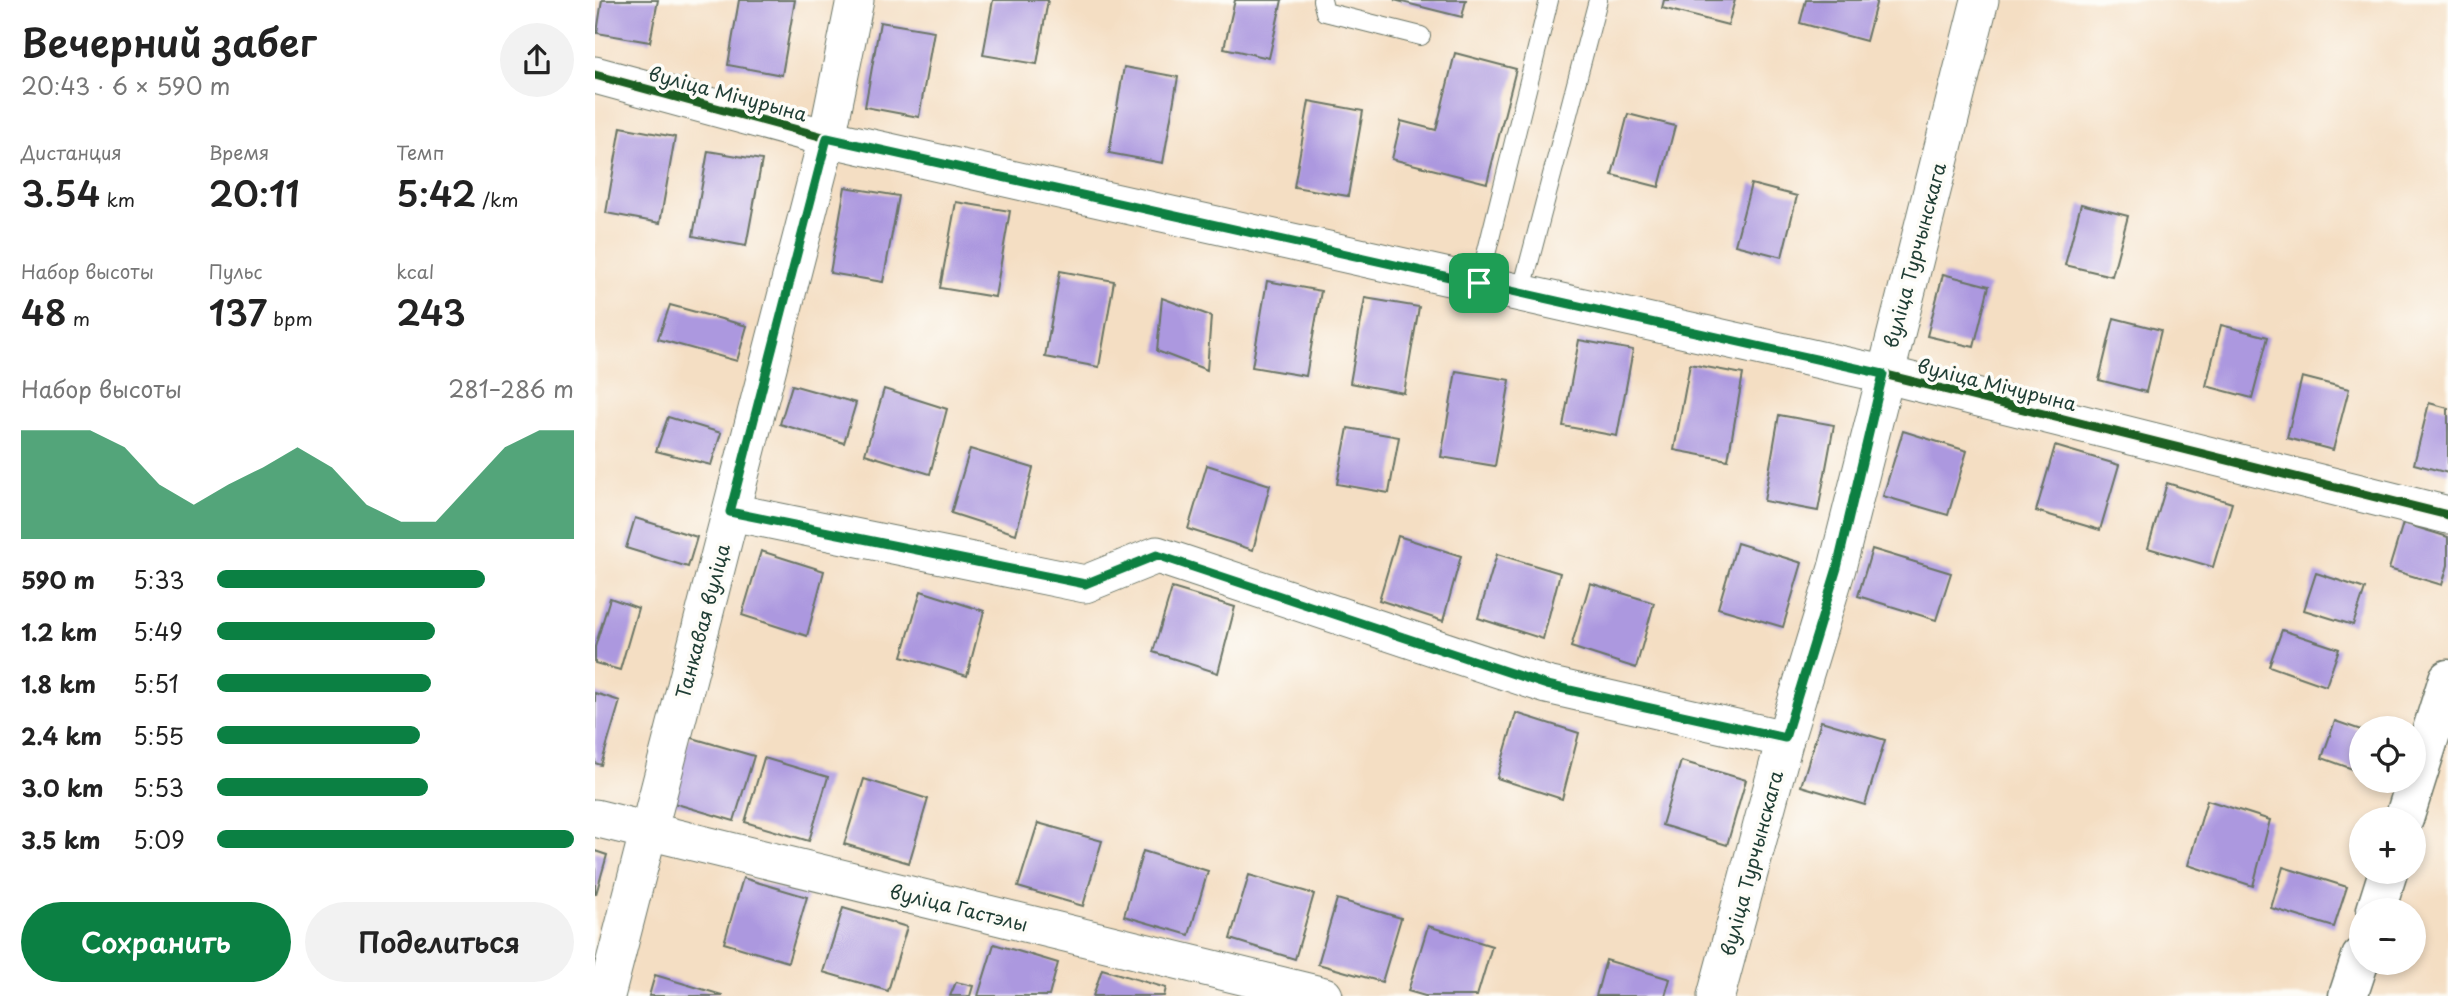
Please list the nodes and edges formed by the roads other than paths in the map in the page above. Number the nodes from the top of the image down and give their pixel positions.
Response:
1 (855, 0) edge
2 (1322, 0) edge
3 (1549, 0) edge
4 (1598, 0) edge
5 (1980, 0) edge
6 (1421, 36) dead end
7 (595, 75) edge
8 (827, 138) junction
9 (1479, 283) junction
10 (1521, 293) junction
11 (1883, 374) junction
12 (730, 512) junction
13 (2448, 515) edge
14 (2448, 679) edge
15 (1785, 738) junction
16 (2408, 807) edge
17 (595, 818) edge
18 (647, 831) junction
19 (2355, 975) edge
20 (606, 996) edge
21 (1324, 996) edge
22 (1716, 996) edge
23 (2348, 996) edge

1 - 8 street, Танкавая вуліца
2 - 6 lane
3 - 9 lane
4 - 10 lane
5 - 11 street, вуліца Турчынскага
7 - 8 street, вуліца Мічурына
8 - 9 street, вуліца Мічурына
8 - 12 street, Танкавая вуліца
9 - 10 street, вуліца Мічурына
10 - 11 street, вуліца Мічурына
11 - 13 street, вуліца Мічурына
11 - 15 street, вуліца Турчынскага
12 - 15 street
12 - 18 street, Танкавая вуліца
14 - 16 street
15 - 22 street, вуліца Турчынскага
17 - 18 street, вуліца Гастэлы
18 - 20 street, Танкавая вуліца
18 - 21 street, вуліца Гастэлы
19 - 23 street

